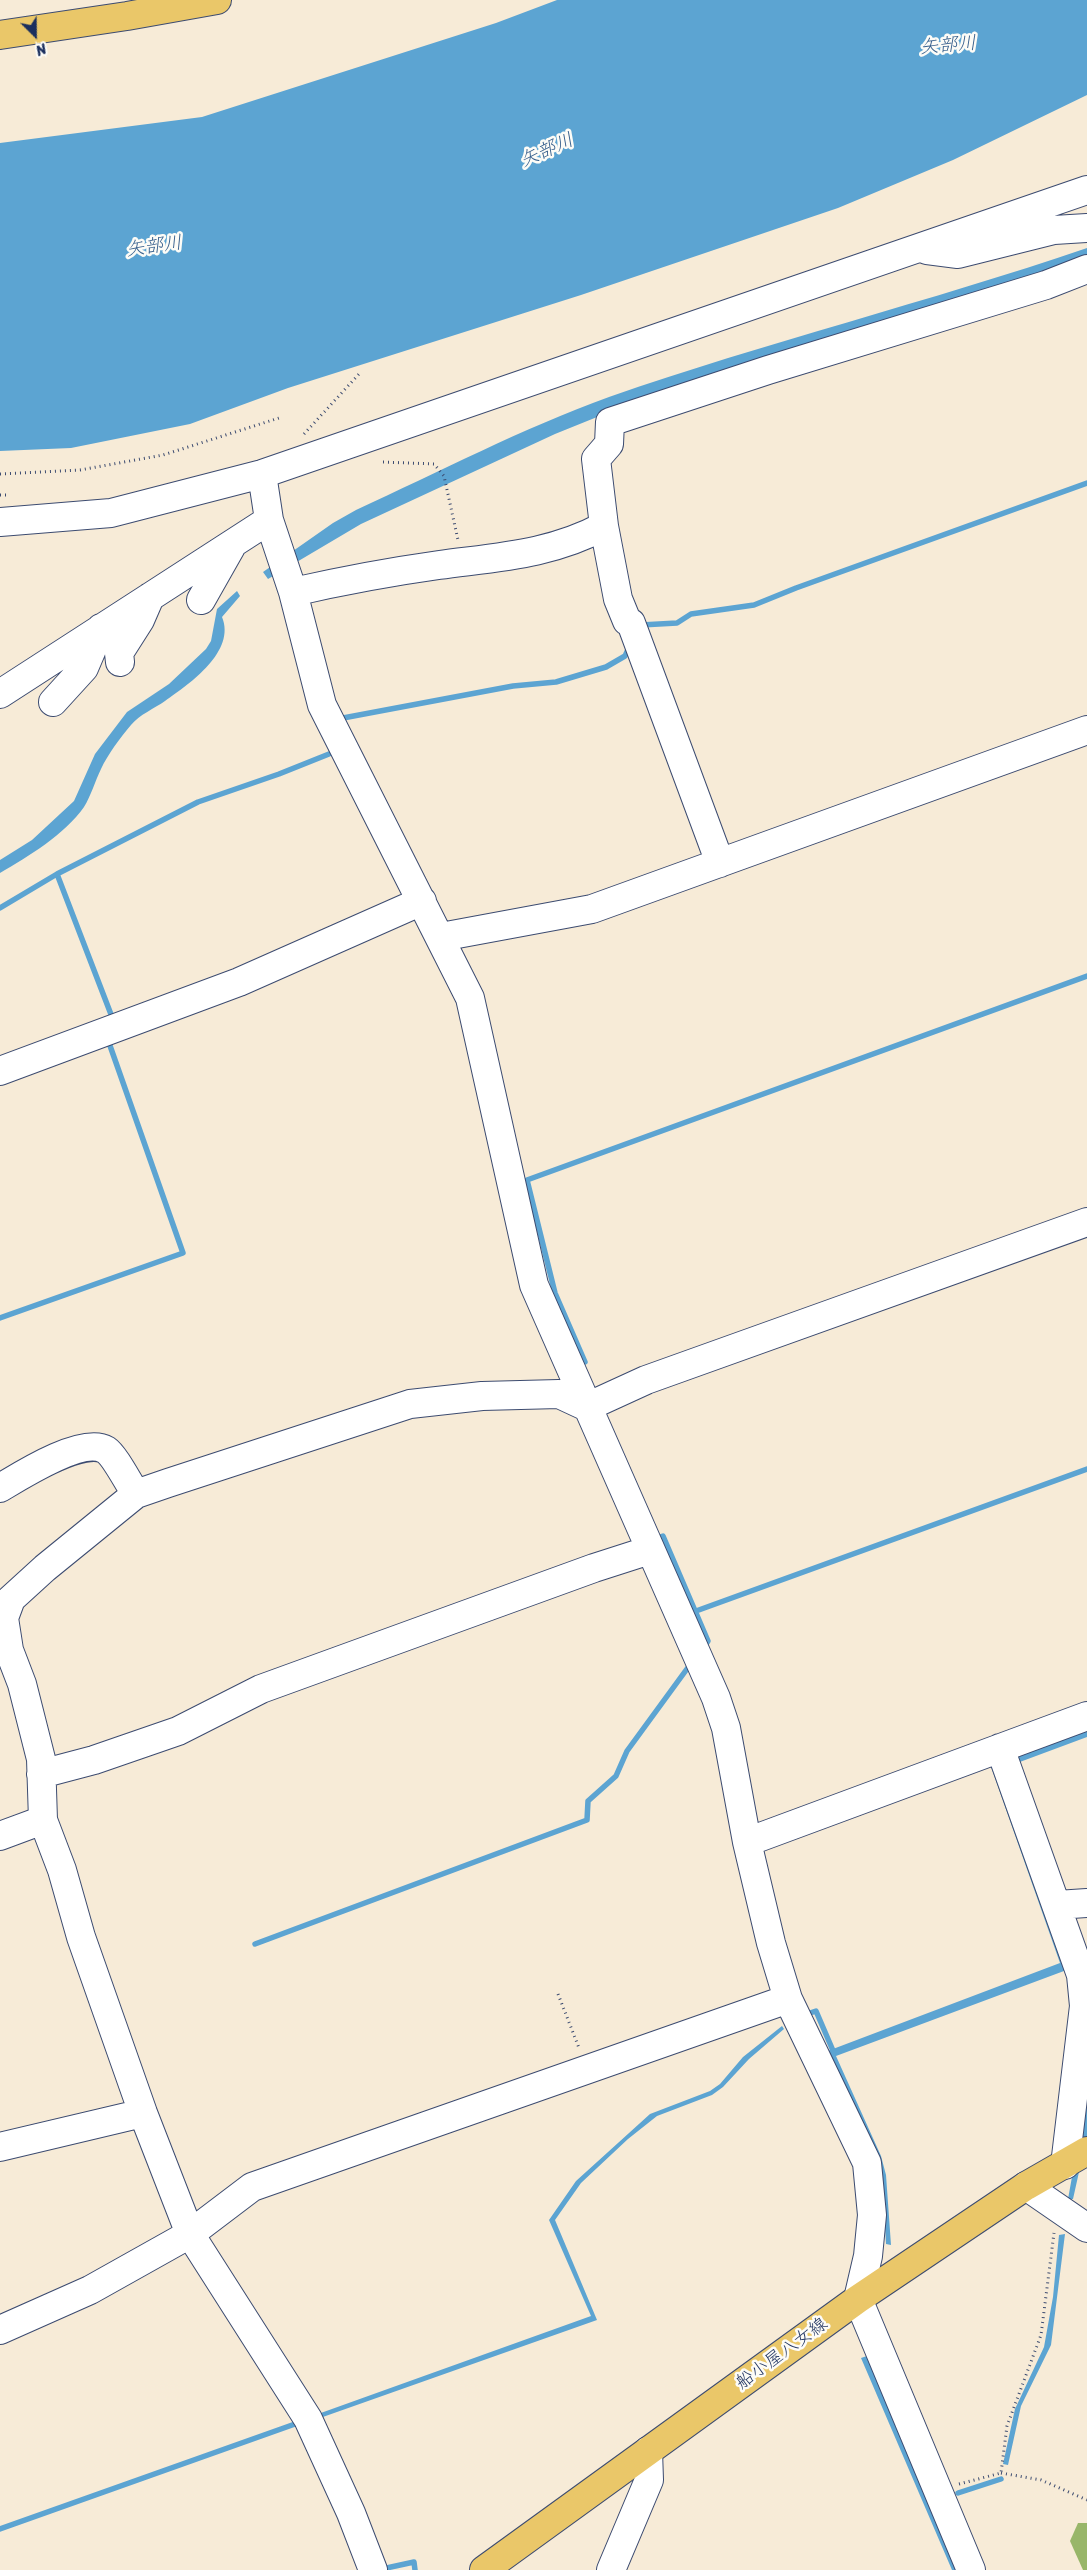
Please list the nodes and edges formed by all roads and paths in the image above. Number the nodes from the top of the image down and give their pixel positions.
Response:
1 (217, 0) edge
2 (0, 35) edge
3 (1087, 190) edge
4 (1087, 228) edge
5 (920, 247) junction
6 (1087, 269) edge
7 (359, 374) dead end
8 (279, 418) dead end
9 (302, 436) dead end
10 (383, 462) dead end
11 (0, 474) edge
12 (262, 474) junction
13 (7, 494) dead end
14 (0, 495) edge
15 (269, 520) junction
16 (0, 522) edge
17 (604, 526) junction
18 (234, 542) junction
19 (462, 562) junction
20 (293, 592) junction
21 (151, 596) junction
22 (201, 600) dead end
23 (101, 628) junction
24 (120, 662) dead end
25 (1, 695) edge
26 (53, 702) dead end
27 (1087, 730) edge
28 (720, 863) junction
29 (422, 901) junction
30 (441, 937) junction
31 (0, 1071) edge
32 (1087, 1222) edge
33 (587, 1407) junction
34 (0, 1488) edge
35 (136, 1494) junction
36 (650, 1550) junction
37 (4, 1650) edge
38 (1087, 1716) edge
39 (1004, 1757) junction
40 (41, 1774) junction
41 (43, 1820) junction
42 (0, 1836) edge
43 (747, 1842) junction
44 (1087, 1903) edge
45 (1057, 1905) junction
46 (558, 1994) dead end
47 (788, 1999) junction
48 (587, 2069) junction
49 (143, 2113) junction
50 (0, 2147) edge
51 (1076, 2158) edge
52 (1026, 2186) junction
53 (1057, 2208) junction
54 (1087, 2228) edge
55 (190, 2234) junction
56 (858, 2299) junction
57 (0, 2330) edge
58 (648, 2451) junction
59 (1001, 2473) junction
60 (937, 2490) junction
61 (1087, 2500) edge
62 (373, 2570) edge
63 (484, 2570) edge
64 (611, 2570) edge
65 (971, 2570) edge

1 - 2 main road
3 - 5 street
4 - 5 street
5 - 12 street
6 - 17 street
7 - 9 path
8 - 11 path
10 - 19 path
12 - 15 street
12 - 16 street
13 - 14 path
15 - 18 street
15 - 20 street
17 - 19 street
17 - 28 street
18 - 21 street
18 - 22 street
19 - 20 street
20 - 29 street
21 - 23 street
21 - 24 street
23 - 25 street
23 - 26 street
27 - 28 street
28 - 30 street
29 - 30 street
29 - 31 street
30 - 33 street
32 - 33 street
33 - 35 street
33 - 36 street
34 - 35 street
35 - 37 street
36 - 40 street
36 - 43 street
37 - 40 street
38 - 39 street
39 - 43 street
39 - 45 street
40 - 41 street
41 - 42 street
41 - 49 street
43 - 47 street
44 - 45 street
45 - 51 street
46 - 48 path
47 - 48 street
47 - 56 street
48 - 55 street
49 - 50 street
49 - 55 street
51 - 52 main road, 船小屋八女線
52 - 53 street
52 - 56 main road, 船小屋八女線
53 - 54 street
53 - 59 path
55 - 57 street
55 - 62 street
56 - 58 main road, 船小屋八女線
56 - 60 street
58 - 63 main road, 船小屋八女線
58 - 64 street
59 - 60 path
59 - 61 path
60 - 65 street

